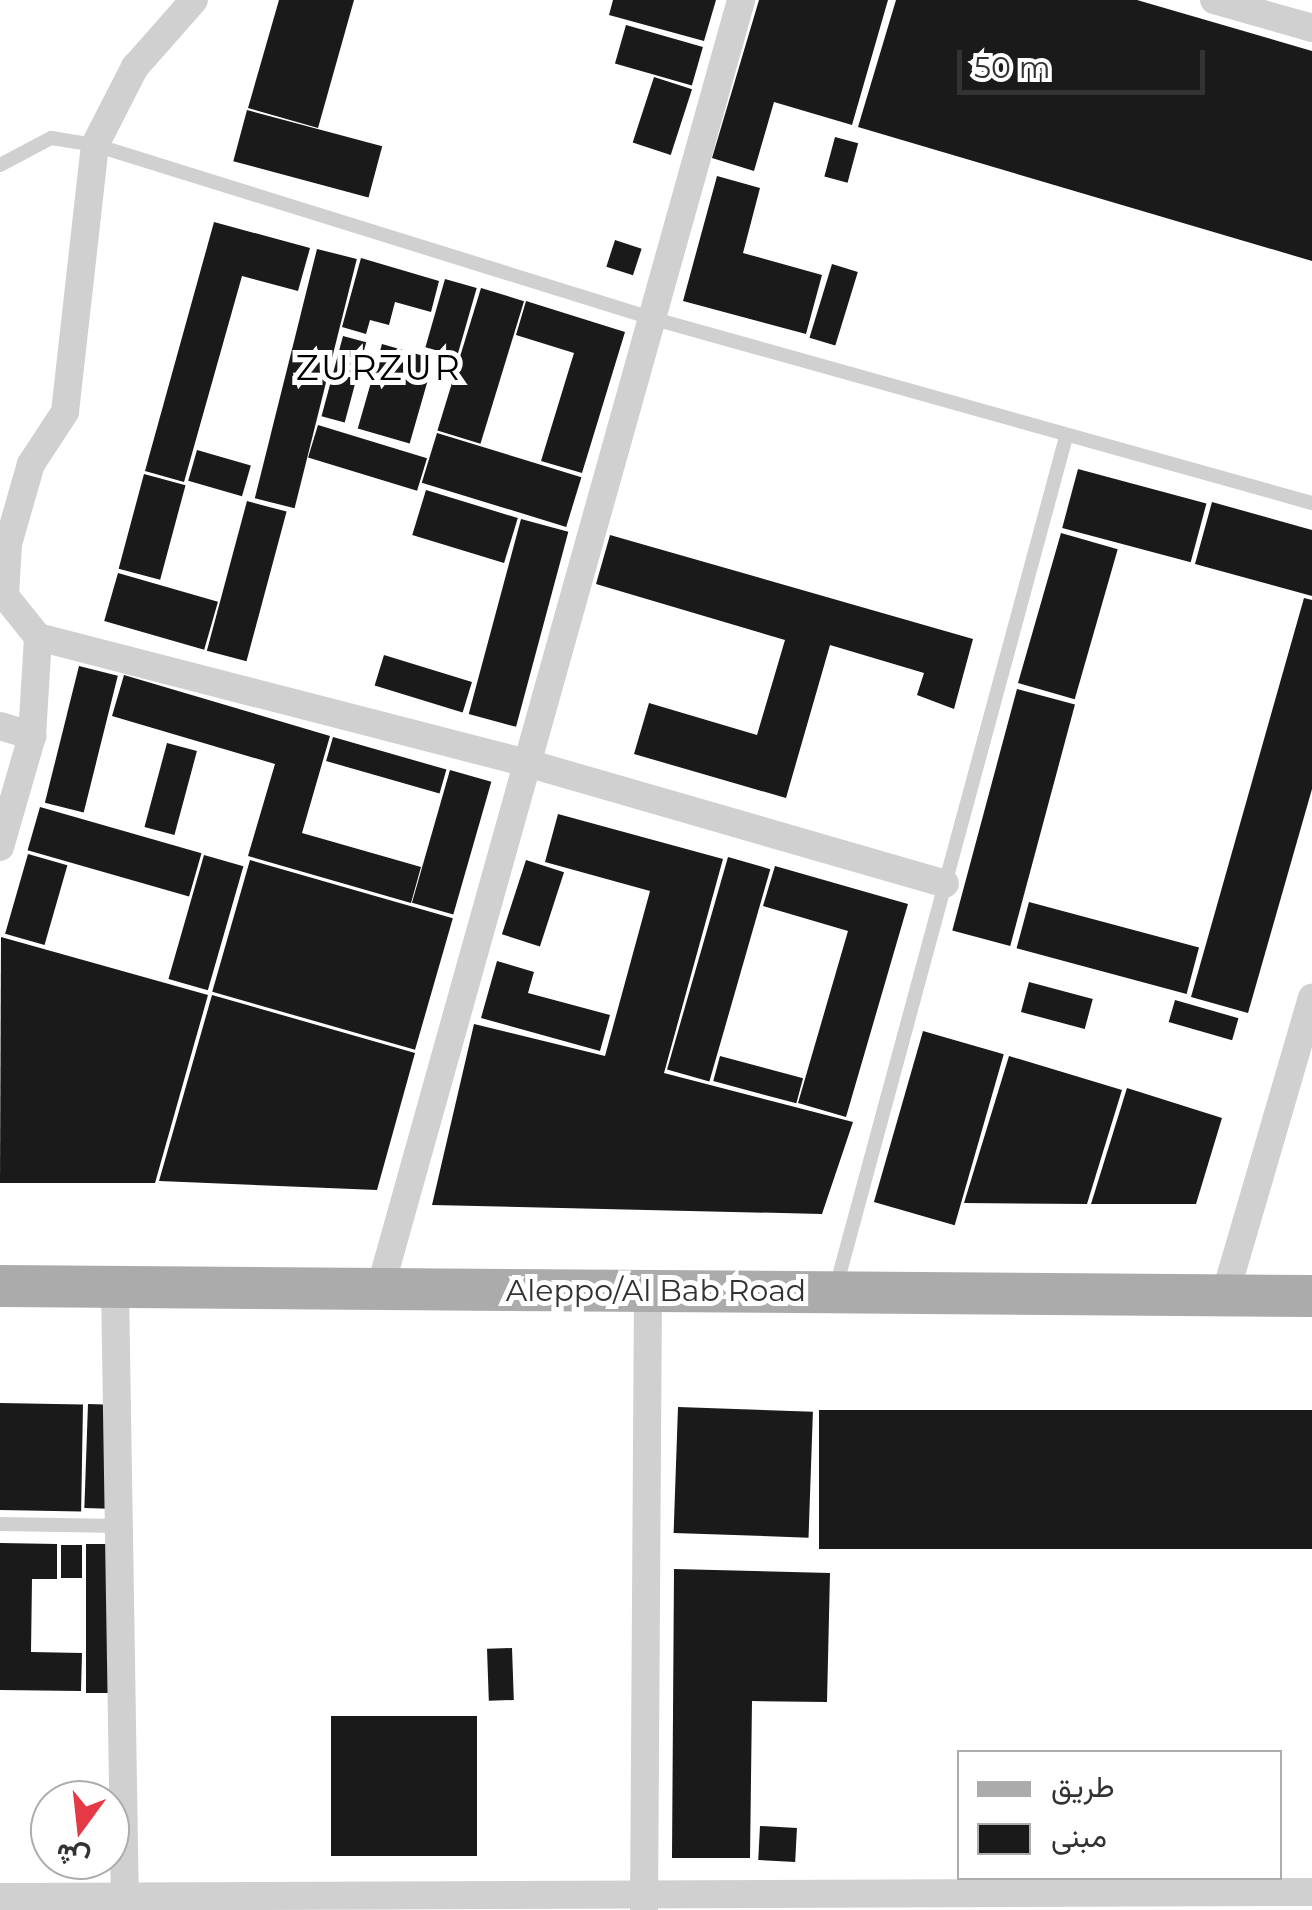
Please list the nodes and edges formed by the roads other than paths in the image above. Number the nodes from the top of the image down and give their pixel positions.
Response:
1 (194, 0) edge
2 (741, 0) edge
3 (1214, 0) edge
4 (1312, 28) edge
5 (95, 146) junction
6 (0, 165) edge
7 (652, 318) junction
8 (1066, 437) junction
9 (1312, 503) edge
10 (38, 637) junction
11 (0, 726) edge
12 (32, 736) junction
13 (527, 762) junction
14 (0, 847) edge
15 (945, 884) junction
16 (1312, 997) edge
17 (0, 1286) edge
18 (116, 1287) junction
19 (380, 1289) junction
20 (648, 1292) junction
21 (834, 1293) junction
22 (1225, 1295) junction
23 (1312, 1296) edge
24 (0, 1524) edge
25 (120, 1526) junction
26 (1312, 1892) edge
27 (0, 1897) edge
28 (644, 1904) edge
29 (125, 1905) edge

1 - 5 street
2 - 7 street
3 - 4 street
5 - 6 lane
5 - 7 lane
5 - 10 street
7 - 8 lane
7 - 13 street
8 - 9 lane
8 - 15 lane
10 - 12 street
10 - 13 street
11 - 12 street
12 - 14 street
13 - 15 street
13 - 19 street
15 - 21 lane
16 - 22 street
17 - 18 main road, Aleppo/Al Bab Road
18 - 19 main road, Aleppo/Al Bab Road
18 - 25 street
19 - 20 main road, Aleppo/Al Bab Road
20 - 21 main road, Aleppo/Al Bab Road
20 - 28 street
21 - 22 main road, Aleppo/Al Bab Road
22 - 23 main road, Aleppo/Al Bab Road
24 - 25 lane
25 - 29 street
26 - 28 street
27 - 29 street
28 - 29 street

